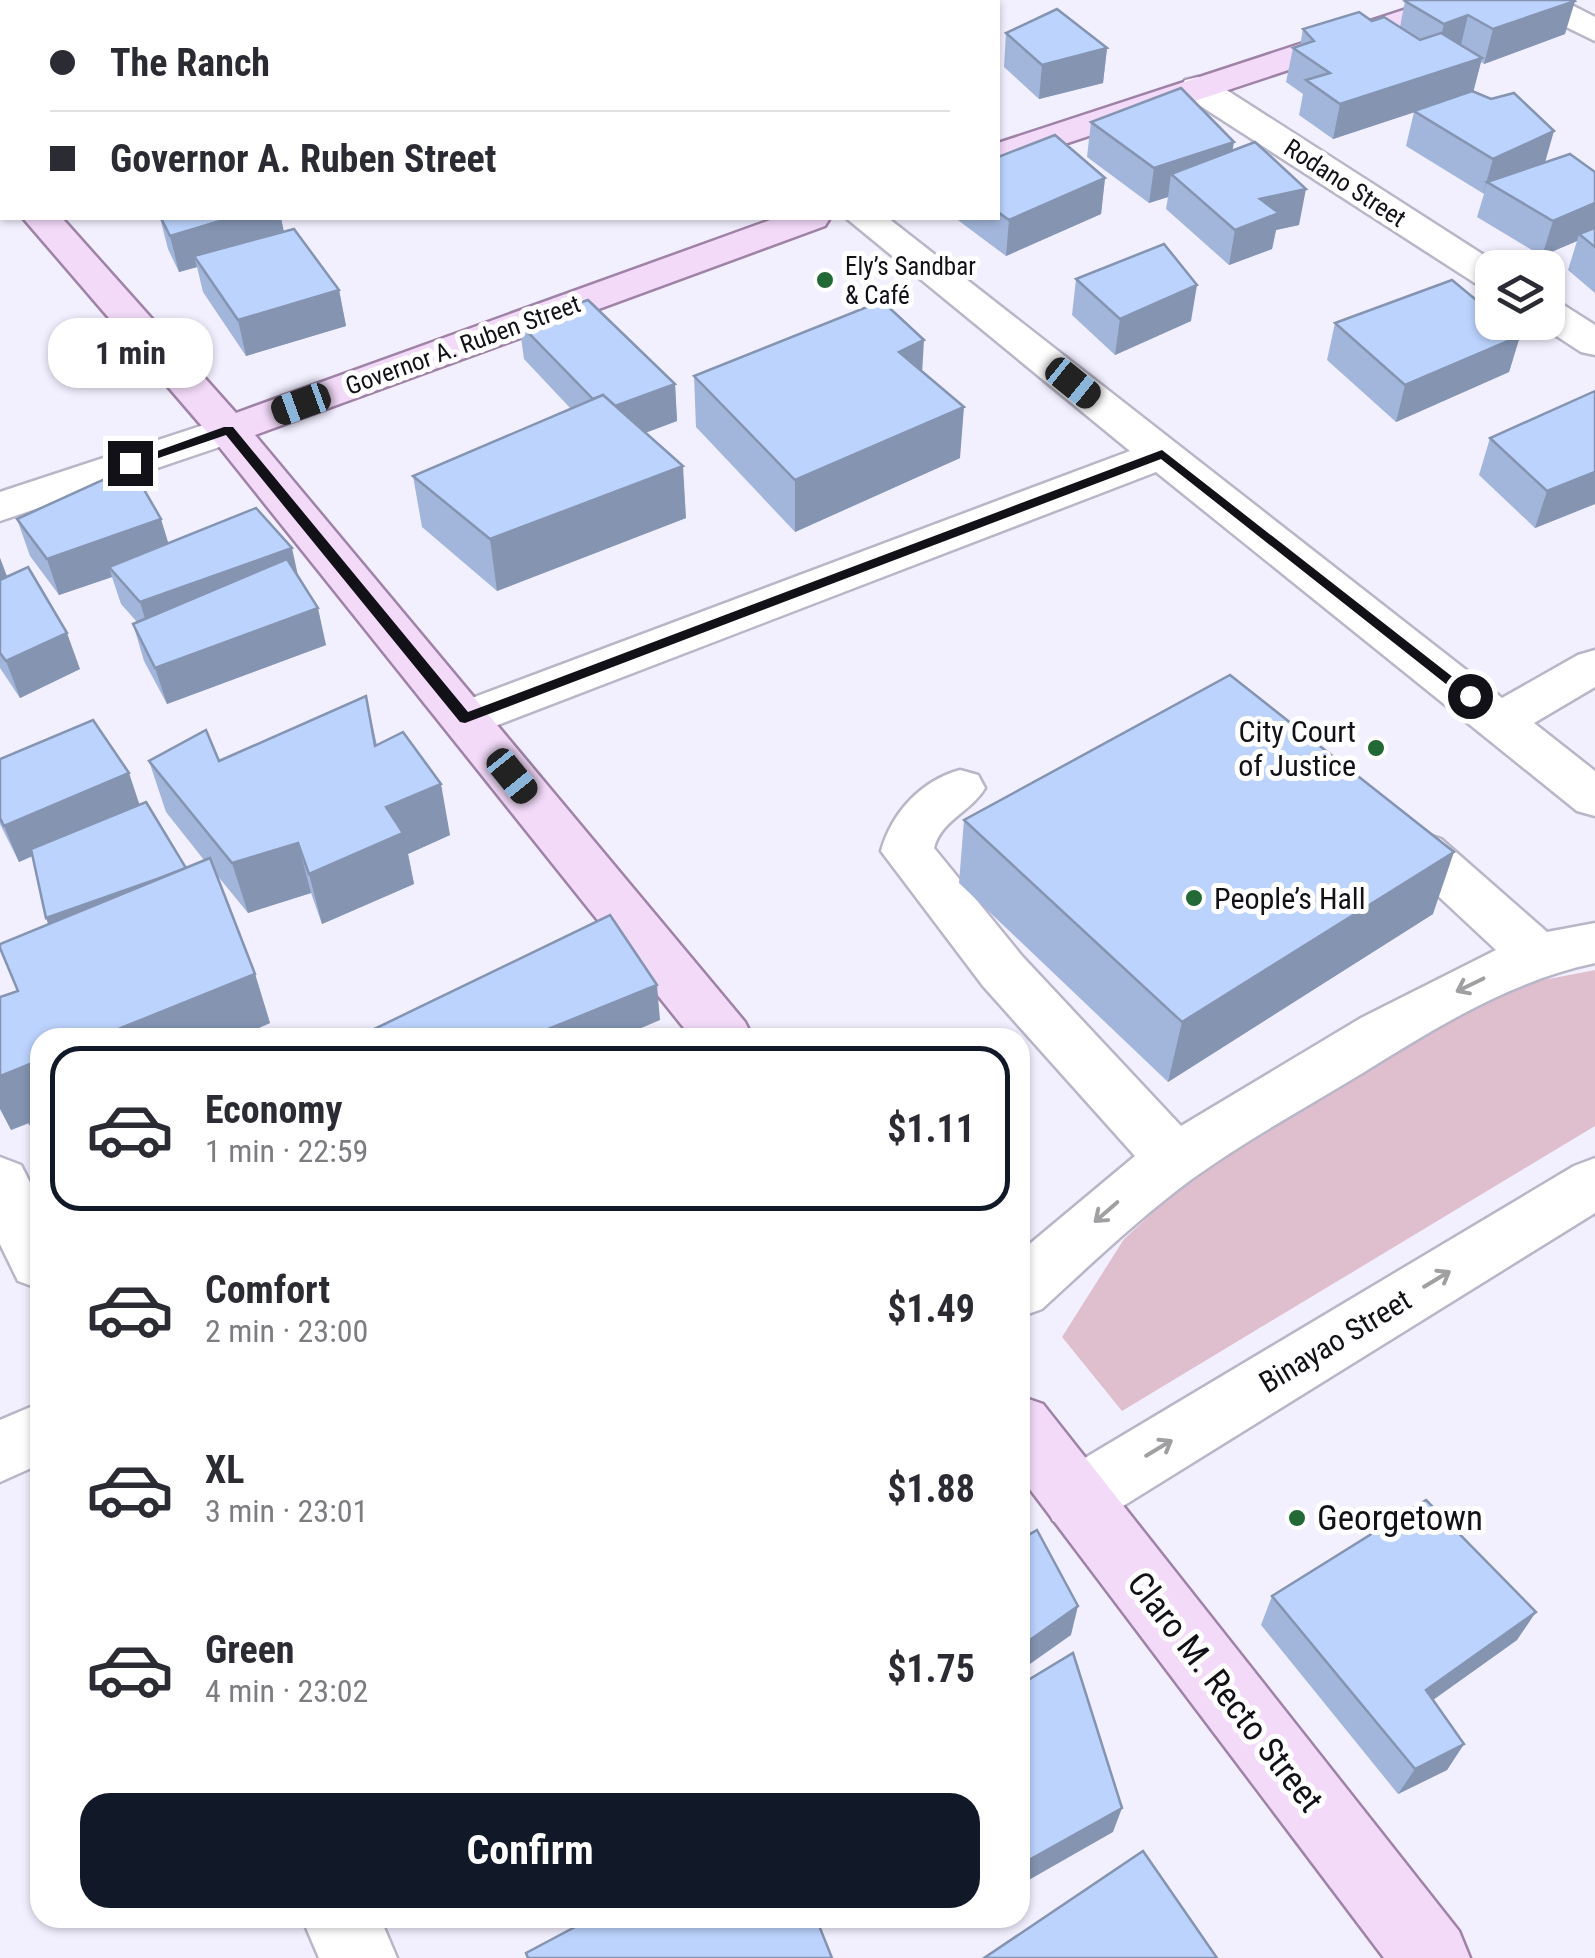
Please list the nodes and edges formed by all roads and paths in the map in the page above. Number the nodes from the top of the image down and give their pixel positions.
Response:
1 (1468, 0) edge
2 (1537, 0) edge
3 (1595, 31) edge
4 (1198, 88) junction
5 (1000, 153) edge
6 (44, 220) edge
7 (806, 220) edge
8 (867, 220) edge
9 (1475, 267) edge
10 (1565, 324) edge
11 (1595, 343) edge
12 (228, 430) junction
13 (1162, 454) junction
14 (0, 507) edge
15 (1595, 666) edge
16 (465, 718) junction
17 (1501, 720) junction
18 (960, 788) dead end
19 (1595, 798) edge
20 (1423, 852) edge
21 (1595, 943) edge
22 (1537, 955) junction
23 (716, 1028) edge
24 (1175, 1159) junction
25 (0, 1182) edge
26 (1595, 1182) edge
27 (30, 1243) edge
28 (1030, 1281) edge
29 (30, 1437) edge
30 (1030, 1438) edge
31 (0, 1452) edge
32 (1076, 1499) junction
33 (345, 1928) edge
34 (359, 1958) edge
35 (1432, 1958) edge

1 - 4 main road
2 - 3 street
4 - 5 main road
4 - 9 street, Rodano Street
6 - 12 main road
7 - 12 main road, Governor A. Ruben Street
8 - 13 street
10 - 11 street
12 - 14 street, Governor A. Ruben Street
12 - 16 main road
13 - 16 street
13 - 17 street
15 - 17 street
16 - 23 main road
17 - 19 street
18 - 24 street
20 - 22 street
21 - 22 street
22 -> 24 street
24 -> 28 street
25 - 27 street
32 -> 26 street, Binayao Street
29 - 31 street
30 - 32 main road, Claro M. Recto Street
32 - 35 main road, Claro M. Recto Street
33 - 34 street

